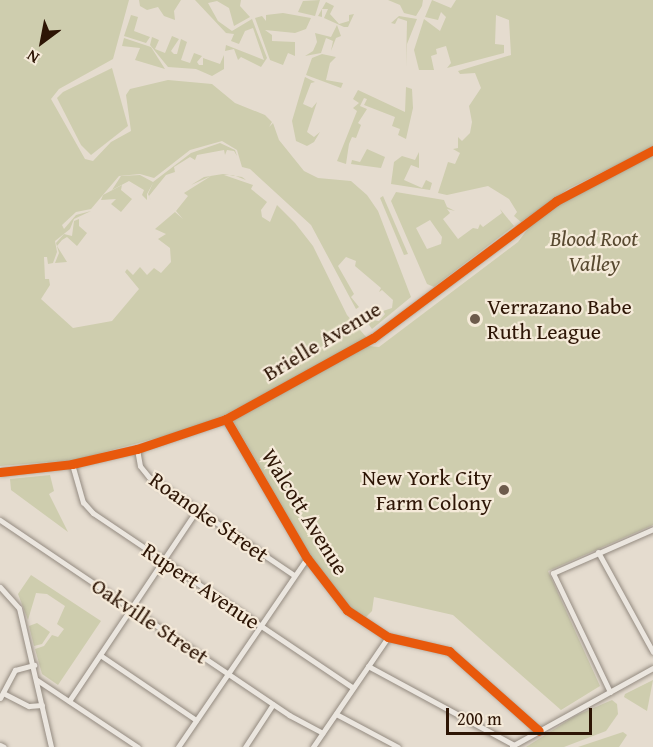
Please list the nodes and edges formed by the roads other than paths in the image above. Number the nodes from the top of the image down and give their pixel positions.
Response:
1 (653, 150) edge
2 (226, 418) junction
3 (137, 449) junction
4 (72, 464) junction
5 (0, 473) edge
6 (197, 510) junction
7 (0, 520) edge
8 (651, 529) edge
9 (653, 537) edge
10 (598, 552) junction
11 (307, 558) junction
12 (163, 560) junction
13 (294, 575) junction
14 (0, 587) edge
15 (131, 609) junction
16 (260, 626) junction
17 (388, 637) junction
18 (653, 652) edge
19 (100, 655) junction
20 (34, 665) junction
21 (368, 666) junction
22 (653, 668) edge
23 (227, 673) junction
24 (37, 680) junction
25 (353, 688) junction
26 (610, 692) junction
27 (1, 695) edge
28 (69, 700) junction
29 (273, 704) junction
30 (42, 705) junction
31 (336, 714) junction
32 (196, 720) junction
33 (539, 731) junction
34 (323, 732) junction
35 (512, 746) edge
36 (51, 747) edge
37 (138, 747) edge
38 (178, 747) edge
39 (245, 747) edge
40 (313, 747) edge
41 (398, 747) edge

1 - 2 street, Brielle Avenue
2 - 3 street, Brielle Avenue
2 - 11 street, Walcott Avenue
3 - 4 street, Brielle Avenue
3 - 6 street, Roanoke Street
4 - 5 street, Brielle Avenue
4 - 12 street, Rupert Avenue
6 - 12 street
6 - 13 street, Roanoke Street
7 - 15 street, Oakville Street
8 - 9 street
8 - 10 street
10 - 18 street
10 - 26 street
11 - 13 street
11 - 17 street, Walcott Avenue
12 - 15 street
12 - 16 street, Rupert Avenue
13 - 16 street
14 - 20 street
15 - 19 street
15 - 23 street, Oakville Street
16 - 23 street
16 - 25 street, Rupert Avenue
17 - 21 street
17 - 33 street, Walcott Avenue
19 - 28 street
19 - 32 street
20 - 24 street
20 - 27 street
21 - 25 street
21 - 35 street
22 - 26 street
23 - 29 street, Oakville Street
23 - 32 street
24 - 28 street
24 - 30 street
25 - 31 street
26 - 33 street
27 - 30 street
28 - 37 street
29 - 34 street, Oakville Street
29 - 39 street
30 - 36 street
31 - 34 street
31 - 41 street
32 - 38 street
33 - 35 street
34 - 40 street

